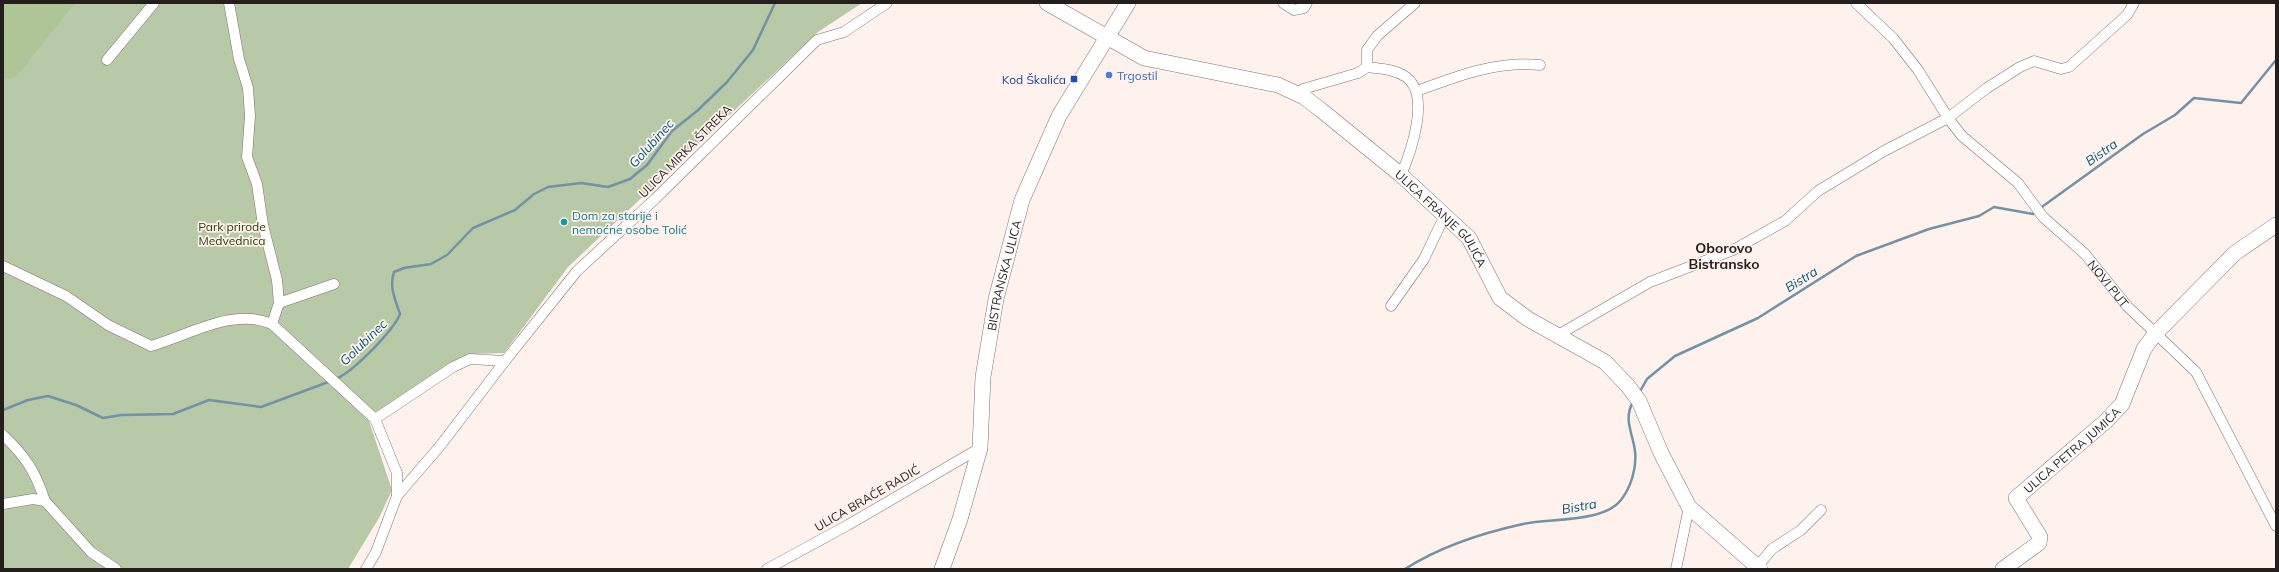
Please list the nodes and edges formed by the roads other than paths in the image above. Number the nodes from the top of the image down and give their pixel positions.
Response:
1 (154, 3) edge
2 (229, 3) edge
3 (887, 3) edge
4 (1047, 3) edge
5 (1128, 3) edge
6 (1283, 3) edge
7 (1307, 3) edge
8 (1415, 3) edge
9 (1856, 3) edge
10 (2134, 3) edge
11 (1105, 38) junction
12 (107, 60) dead end
13 (1540, 65) dead end
14 (1367, 67) junction
15 (1417, 91) junction
16 (1304, 97) junction
17 (1948, 118) junction
18 (1401, 175) junction
19 (1445, 215) junction
20 (2276, 225) edge
21 (3, 266) edge
22 (334, 284) dead end
23 (279, 303) junction
24 (1391, 306) dead end
25 (272, 324) junction
26 (2155, 334) junction
27 (1558, 335) junction
28 (505, 361) junction
29 (375, 419) junction
30 (3, 435) edge
31 (980, 448) junction
32 (397, 496) junction
33 (45, 501) junction
34 (3, 504) edge
35 (1689, 507) junction
36 (1821, 510) dead end
37 (2276, 526) edge
38 (1759, 568) edge
39 (116, 569) edge
40 (366, 569) edge
41 (766, 569) edge
42 (942, 569) edge
43 (1676, 569) edge
44 (2003, 569) edge

1 - 12 street
2 - 23 street
3 - 28 street, ULICA MIRKA ŠTREKA
4 - 11 street, ULICA FRANJE GULIĆA
5 - 11 street, BISTRANSKA ULICA
6 - 7 street
8 - 14 street
9 - 17 street, NOVI PUT
10 - 17 street
11 - 16 street, ULICA FRANJE GULIĆA
11 - 31 street, BISTRANSKA ULICA
13 - 15 street
14 - 15 street
14 - 16 street
15 - 18 street
16 - 18 street, ULICA FRANJE GULIĆA
17 - 26 street, NOVI PUT
17 - 27 street
18 - 19 street, ULICA FRANJE GULIĆA
19 - 24 street
19 - 27 street, ULICA FRANJE GULIĆA
20 - 26 street
21 - 25 street
22 - 23 street
23 - 25 street
25 - 29 street
26 - 37 street, NOVI PUT
26 - 44 street, ULICA PETRA JUMIĆA
27 - 35 street, ULICA FRANJE GULIĆA
28 - 29 street
28 - 32 street, ULICA MIRKA ŠTREKA
29 - 32 street
30 - 33 street
31 - 41 street, ULICA BRAĆE RADIĆ
31 - 42 street, BISTRANSKA ULICA
32 - 40 street
33 - 34 street
33 - 39 street
35 - 38 street, ULICA FRANJE GULIĆA
35 - 43 street
36 - 38 street

